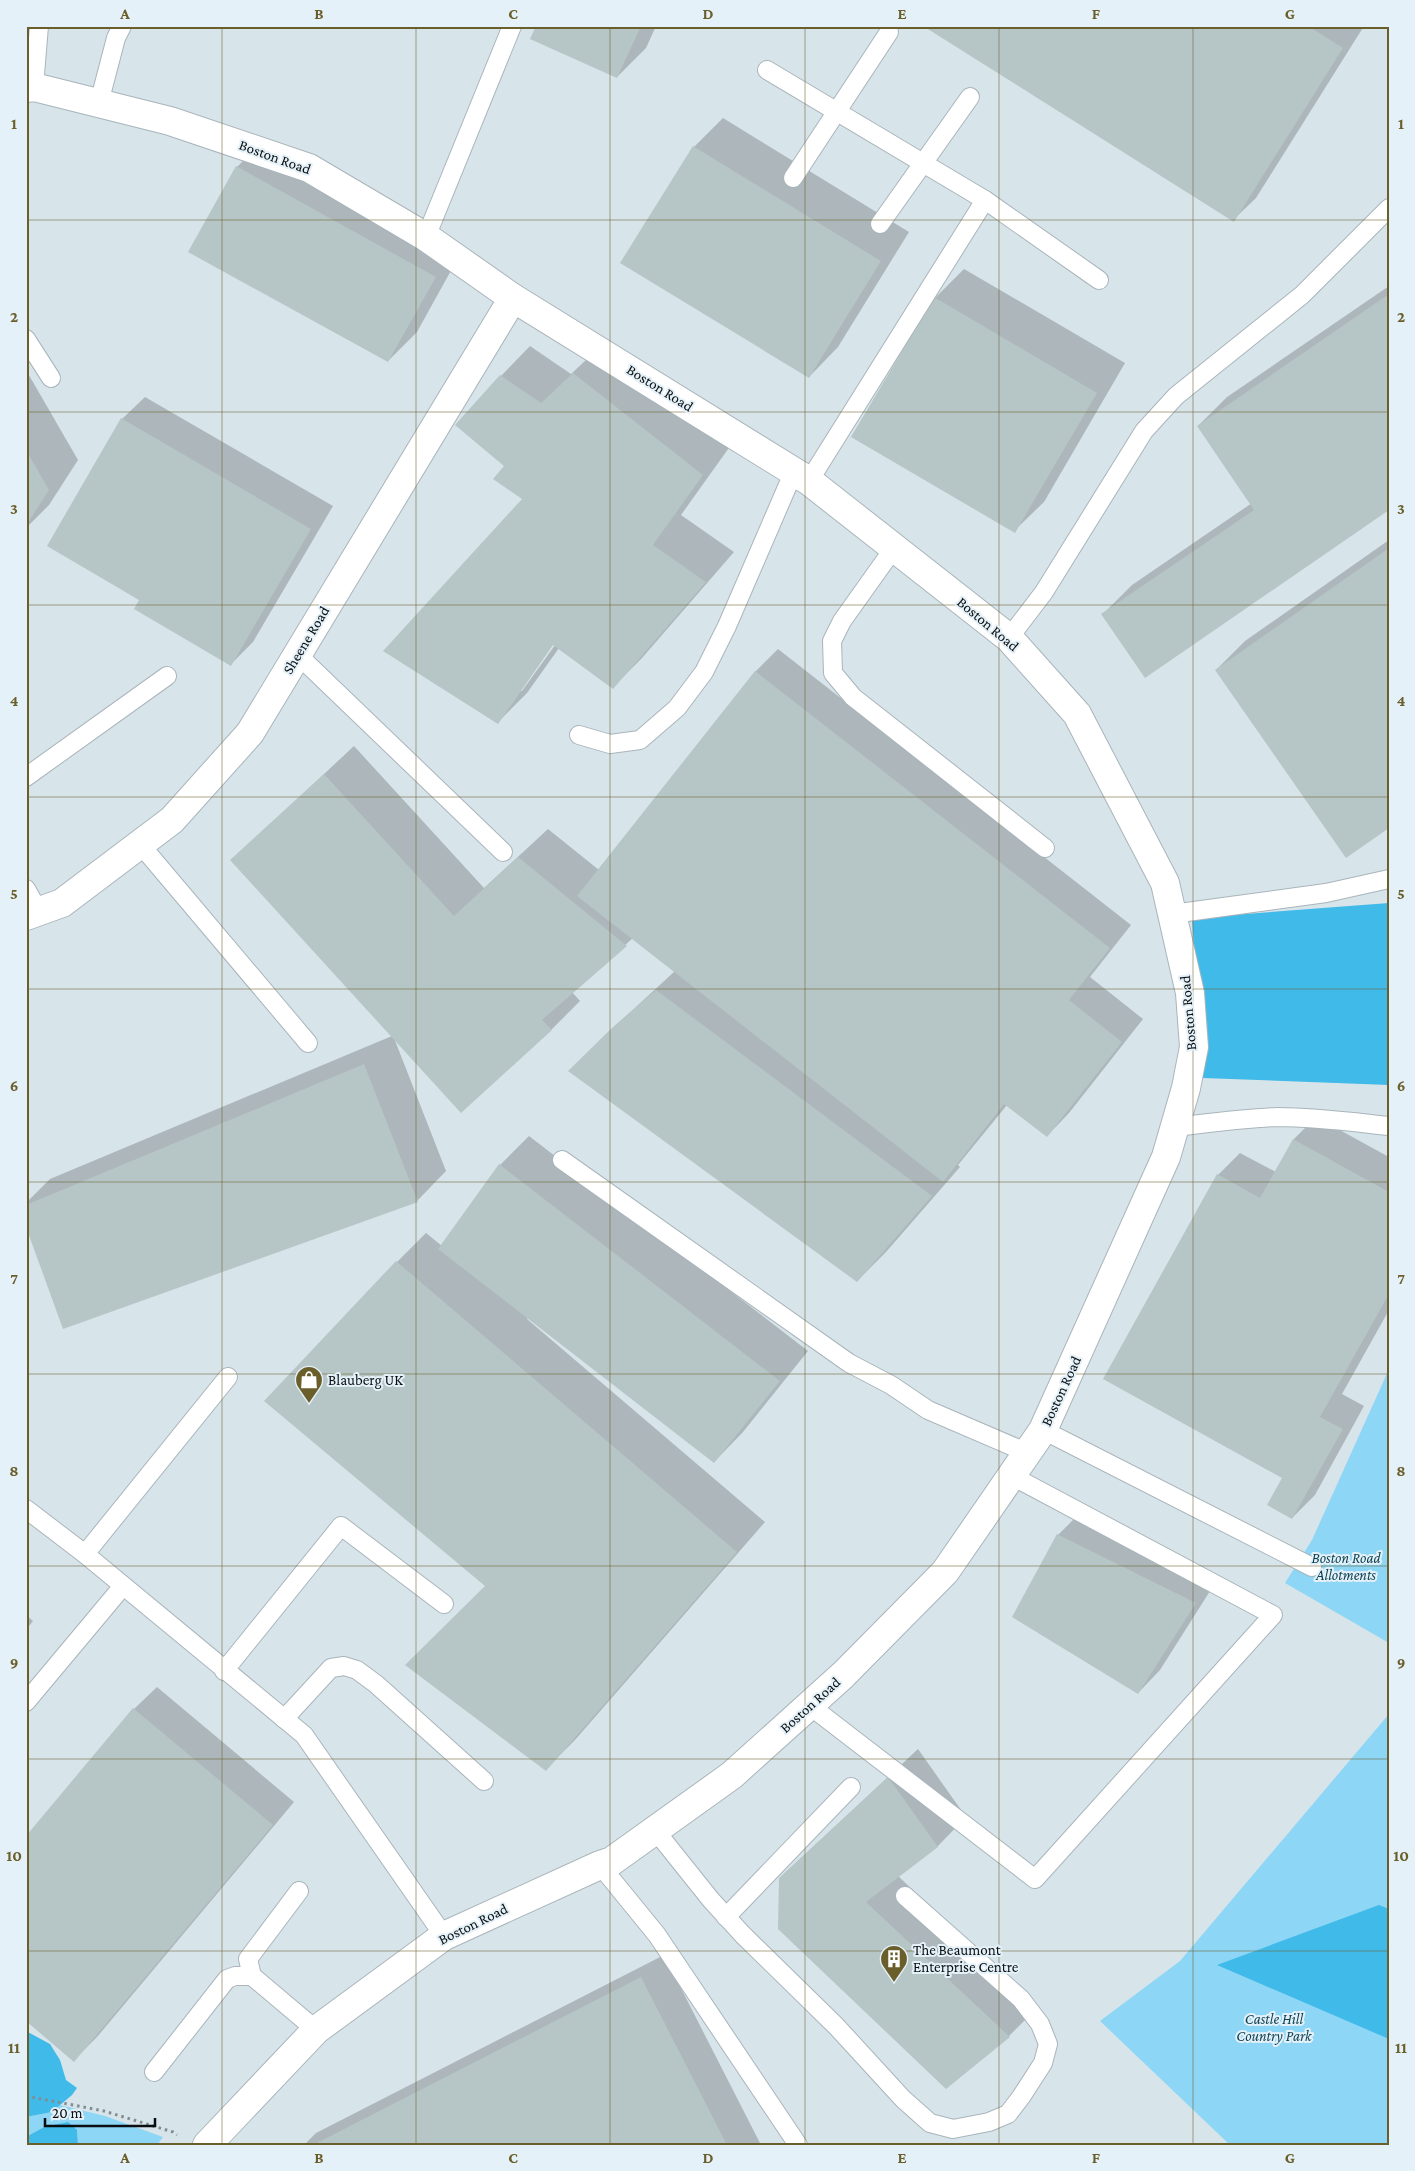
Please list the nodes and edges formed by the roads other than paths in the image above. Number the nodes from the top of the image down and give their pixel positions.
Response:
1 (39, 26) edge
2 (122, 26) edge
3 (512, 26) edge
4 (889, 32) dead end
5 (767, 70) dead end
6 (30, 88) edge
7 (970, 97) dead end
8 (99, 103) junction
9 (837, 111) junction
10 (924, 162) junction
11 (793, 178) dead end
12 (985, 200) junction
13 (1389, 208) edge
14 (880, 224) dead end
15 (426, 236) junction
16 (1099, 280) dead end
17 (513, 298) junction
18 (26, 339) edge
19 (51, 378) dead end
20 (801, 476) junction
21 (894, 548) junction
22 (1008, 638) junction
23 (297, 654) junction
24 (167, 676) dead end
25 (579, 735) dead end
26 (26, 778) edge
27 (140, 844) junction
28 (1045, 848) dead end
29 (503, 852) dead end
30 (1389, 879) edge
31 (30, 906) edge
32 (1172, 914) junction
33 (308, 1043) dead end
34 (1389, 1126) edge
35 (1175, 1127) junction
36 (562, 1160) dead end
37 (228, 1377) dead end
38 (1043, 1430) junction
39 (1028, 1453) junction
40 (1012, 1476) junction
41 (26, 1509) edge
42 (85, 1554) junction
43 (1312, 1567) dead end
44 (123, 1586) junction
45 (444, 1604) dead end
46 (224, 1671) junction
47 (26, 1702) edge
48 (809, 1705) junction
49 (284, 1719) junction
50 (484, 1781) dead end
51 (851, 1786) dead end
52 (655, 1830) junction
53 (600, 1865) junction
54 (299, 1891) dead end
55 (905, 1896) dead end
56 (726, 1917) junction
57 (444, 1936) junction
58 (252, 1976) junction
59 (316, 2030) junction
60 (154, 2072) dead end
61 (207, 2145) edge
62 (798, 2145) edge

1 - 6 lane
2 - 8 lane
3 - 15 lane
4 - 9 lane
5 - 9 lane
6 - 8 street, Boston Road
7 - 10 lane
8 - 15 street, Boston Road
9 - 10 lane
9 - 11 lane
10 - 12 lane
10 - 14 lane
12 - 16 lane
12 - 20 lane
13 - 22 lane
15 - 17 street, Boston Road
17 - 20 street, Boston Road
17 - 23 street, Sheene Road
18 - 19 lane
20 - 21 street, Boston Road
20 - 25 lane
21 - 22 street, Boston Road
21 - 28 lane
22 - 32 street, Boston Road
23 - 27 street, Sheene Road
23 - 29 lane
24 - 26 lane
27 - 31 street, Sheene Road
27 - 33 lane
30 - 32 lane
32 - 35 street, Boston Road
34 - 35 lane
35 - 38 street, Boston Road
36 - 39 lane
37 - 42 lane
38 - 39 street, Boston Road
38 - 43 lane
39 - 40 street, Boston Road
40 - 48 street, Boston Road
40 - 48 lane
41 - 42 lane
42 - 44 lane
44 - 46 lane
44 - 47 lane
45 - 46 lane
46 - 49 lane
48 - 52 street, Boston Road
49 - 50 lane
49 - 57 lane
51 - 56 lane
52 - 53 street, Boston Road
52 - 56 lane
53 - 57 street, Boston Road
53 - 62 lane
54 - 58 lane
55 - 56 lane
57 - 59 street, Boston Road
58 - 59 lane
58 - 60 lane
59 - 61 street, Boston Road

